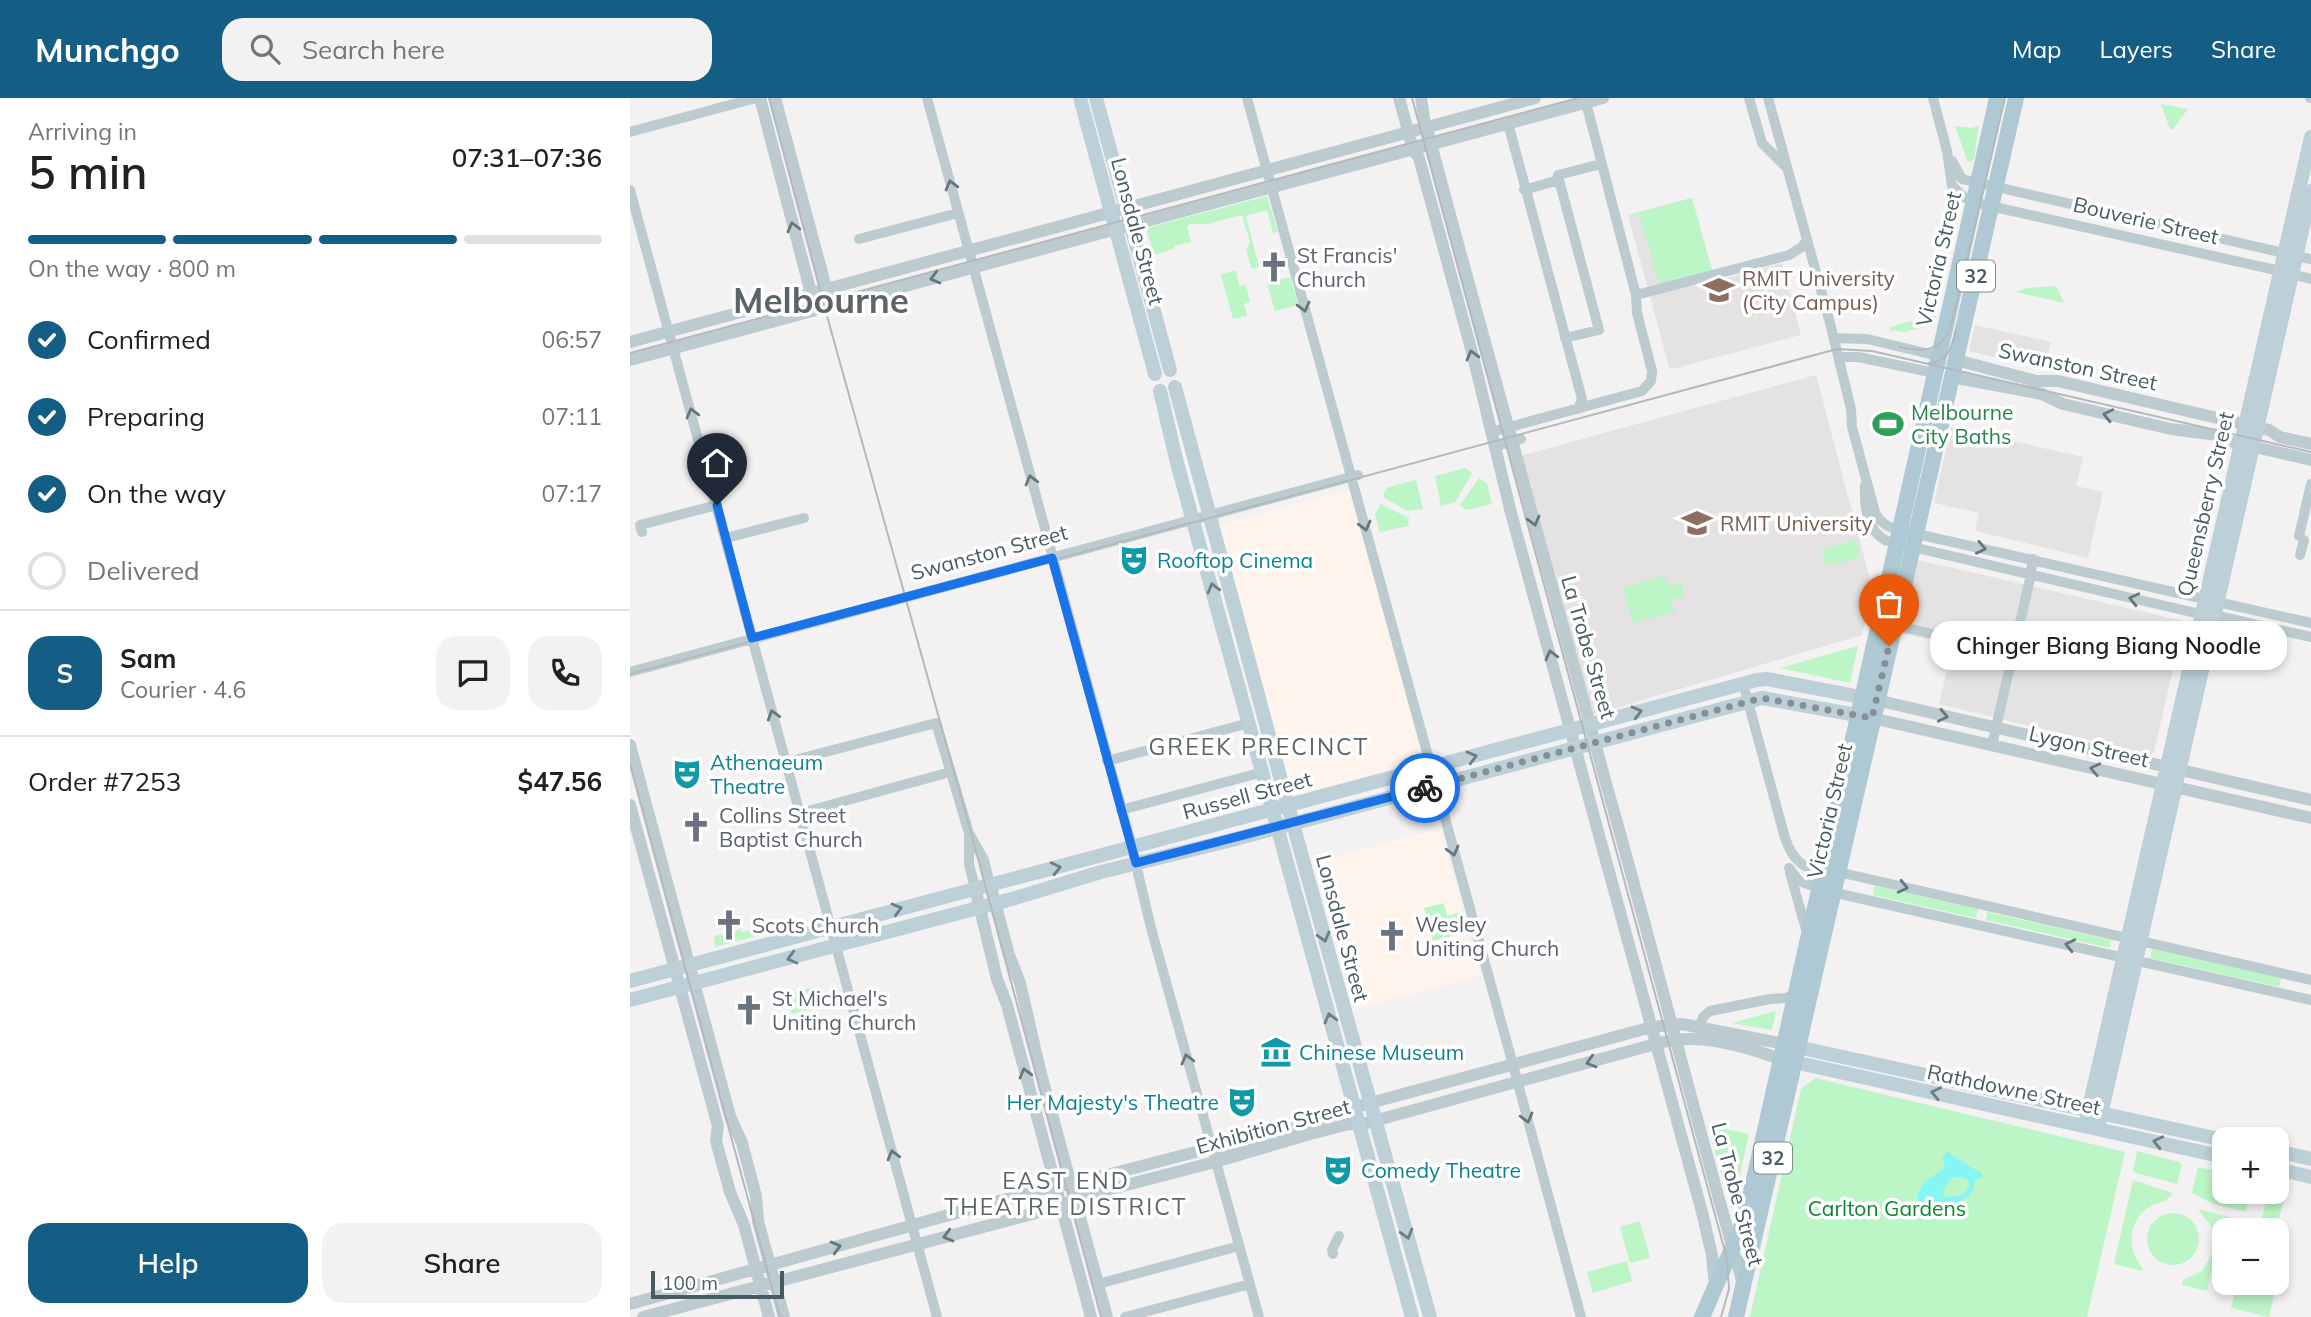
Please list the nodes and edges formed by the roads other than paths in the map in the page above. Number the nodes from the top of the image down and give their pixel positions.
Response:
1 (758, 98) edge
2 (775, 98) edge
3 (927, 98) edge
4 (1247, 98) edge
5 (1399, 98) edge
6 (1421, 98) edge
7 (1535, 98) edge
8 (1603, 98) edge
9 (1749, 98) edge
10 (1768, 98) edge
11 (1933, 98) edge
12 (1997, 98) edge
13 (2016, 98) edge
14 (1585, 100) edge
15 (1089, 101) edge
16 (1508, 123) junction
17 (1426, 127) junction
18 (630, 132) edge
19 (1409, 132) junction
20 (2311, 137) edge
21 (1431, 145) junction
22 (1413, 149) junction
23 (1947, 151) junction
24 (1601, 164) junction
25 (1786, 167) junction
26 (1266, 170) junction
27 (1558, 175) dead end
28 (1977, 183) junction
29 (1271, 187) junction
30 (1995, 187) junction
31 (630, 190) edge
32 (1524, 190) junction
33 (2311, 191) edge
34 (1973, 201) junction
35 (1991, 206) junction
36 (1119, 210) junction
37 (2300, 212) junction
38 (958, 213) junction
39 (1800, 216) junction
40 (1123, 227) junction
41 (859, 239) dead end
42 (1807, 240) junction
43 (1797, 250) junction
44 (968, 251) junction
45 (2290, 254) junction
46 (2311, 259) edge
47 (972, 267) junction
48 (2286, 273) junction
49 (2311, 279) edge
50 (827, 289) junction
51 (810, 293) junction
52 (1636, 295) junction
53 (831, 306) junction
54 (815, 310) junction
55 (669, 331) junction
56 (1565, 338) junction
57 (1834, 338) junction
58 (630, 342) edge
59 (674, 348) junction
60 (1938, 356) junction
61 (1839, 357) junction
62 (630, 360) edge
63 (1956, 360) junction
64 (1162, 372) dead end
65 (1935, 373) junction
66 (1951, 377) junction
67 (1175, 387) dead end
68 (1160, 391) dead end
69 (1578, 409) junction
70 (2251, 426) junction
71 (1509, 428) junction
72 (1491, 432) junction
73 (1517, 441) junction
74 (2311, 444) edge
75 (2247, 445) junction
76 (1494, 447) junction
77 (2311, 460) edge
78 (1355, 476) junction
79 (2311, 484) edge
80 (717, 505) junction
81 (1209, 515) junction
82 (804, 518) dead end
83 (1194, 519) junction
84 (642, 532) dead end
85 (726, 538) junction
86 (1905, 538) junction
87 (1220, 555) junction
88 (2300, 555) dead end
89 (1052, 558) junction
90 (1205, 559) junction
91 (2033, 559) junction
92 (2056, 564) junction
93 (2029, 575) junction
94 (2053, 580) junction
95 (2209, 608) junction
96 (2311, 623) edge
97 (1894, 625) junction
98 (1238, 626) junction
99 (1224, 630) junction
100 (2311, 637) edge
101 (752, 638) junction
102 (2013, 653) junction
103 (1249, 664) junction
104 (1234, 667) junction
105 (630, 671) edge
106 (1743, 683) junction
107 (1869, 699) junction
108 (1748, 702) junction
109 (1663, 705) junction
110 (1865, 716) junction
111 (1249, 723) junction
112 (1668, 723) junction
113 (1591, 725) junction
114 (1996, 728) junction
115 (1572, 730) junction
116 (1595, 742) junction
117 (630, 745) edge
118 (1992, 745) junction
119 (1576, 747) junction
120 (1107, 761) junction
121 (787, 762) junction
122 (1431, 768) junction
123 (2173, 769) junction
124 (950, 772) junction
125 (1263, 772) junction
126 (1436, 785) junction
127 (2169, 785) junction
128 (1338, 792) junction
129 (2311, 800) edge
130 (630, 805) edge
131 (1288, 806) junction
132 (1121, 810) junction
133 (1273, 810) junction
134 (1343, 810) junction
135 (801, 813) junction
136 (2311, 818) edge
137 (1293, 824) junction
138 (1277, 828) junction
139 (969, 833) junction
140 (1177, 836) junction
141 (1785, 838) junction
142 (1298, 841) junction
143 (1282, 845) junction
144 (1182, 852) junction
145 (1134, 856) junction
146 (1099, 865) junction
147 (1789, 868) junction
148 (1829, 873) junction
149 (990, 884) junction
150 (975, 888) junction
151 (1826, 890) junction
152 (995, 903) junction
153 (1315, 905) junction
154 (980, 907) junction
155 (1300, 910) junction
156 (831, 927) junction
157 (1808, 938) junction
158 (2133, 941) junction
159 (836, 946) junction
160 (2129, 959) junction
161 (682, 967) junction
162 (1333, 969) junction
163 (1317, 973) junction
164 (2289, 975) junction
165 (637, 979) edge
166 (2311, 981) edge
167 (687, 985) junction
168 (1795, 994) junction
169 (2284, 994) junction
170 (648, 995) junction
171 (630, 1000) edge
172 (2311, 1000) edge
173 (1671, 1024) junction
174 (1652, 1027) junction
175 (1699, 1027) junction
176 (1675, 1039) junction
177 (1657, 1044) junction
178 (1789, 1053) junction
179 (1530, 1060) junction
180 (1874, 1063) junction
181 (1513, 1065) junction
182 (1534, 1078) junction
183 (1871, 1079) junction
184 (1451, 1081) junction
185 (1518, 1083) junction
186 (1395, 1096) junction
187 (1455, 1099) junction
188 (1371, 1103) junction
189 (1355, 1107) junction
190 (2095, 1111) junction
191 (1399, 1114) junction
192 (1375, 1121) junction
193 (1359, 1125) junction
194 (2091, 1127) junction
195 (2212, 1137) edge
196 (1212, 1149) junction
197 (2212, 1154) edge
198 (2289, 1154) edge
199 (2311, 1159) edge
200 (1215, 1162) junction
201 (1147, 1165) junction
202 (2289, 1172) edge
203 (2311, 1177) edge
204 (1151, 1179) junction
205 (1071, 1184) junction
206 (1055, 1186) junction
207 (1075, 1199) junction
208 (998, 1200) junction
209 (1061, 1206) junction
210 (1399, 1206) junction
211 (1383, 1211) junction
212 (1003, 1222) junction
213 (912, 1226) junction
214 (1339, 1236) dead end
215 (917, 1245) junction
216 (1239, 1246) junction
217 (1732, 1247) junction
218 (1333, 1254) dead end
219 (770, 1265) junction
220 (756, 1269) junction
221 (1419, 1280) junction
222 (775, 1283) junction
223 (1098, 1284) junction
224 (1250, 1284) junction
225 (1404, 1285) junction
226 (1715, 1286) junction
227 (761, 1287) junction
228 (1744, 1287) junction
229 (677, 1291) junction
230 (647, 1299) junction
231 (630, 1304) edge
232 (681, 1307) junction
233 (647, 1316) edge
234 (769, 1317) edge
235 (784, 1317) edge
236 (937, 1317) edge
237 (1091, 1317) edge
238 (1107, 1317) edge
239 (1125, 1317) edge
240 (1259, 1317) edge
241 (1412, 1317) edge
242 (1430, 1317) edge
243 (1581, 1317) edge
244 (1702, 1317) edge
245 (1736, 1317) edge

1 - 18 street
51 -> 1 street
2 - 50 street
38 -> 3 street
4 - 26 street
5 - 19 street, La Trobe Street
6 - 17 street, La Trobe Street
7 - 17 street
8 - 14 street
9 - 25 street
10 - 25 street
11 - 23 street
12 - 28 main road, Victoria Street / 32
13 - 30 main road, Victoria Street / 32
14 - 16 street
14 - 24 street
15 - 36 main road, Lonsdale Street
16 - 21 street
16 - 32 street
17 - 19 street
17 - 21 street, La Trobe Street
19 - 22 street, La Trobe Street
19 - 26 street
20 - 37 main road, Queensberry Street
21 - 22 street
21 - 71 street, La Trobe Street
22 - 29 street
72 -> 22 street, La Trobe Street
23 - 28 street
23 - 34 street
24 - 27 street
24 - 52 street
25 - 39 street
26 - 29 street
26 - 36 street
28 - 30 street, Bouverie Street
28 - 34 main road, Victoria Street / 32
29 - 40 street
29 -> 78 street
30 - 35 main road, Victoria Street / 32
30 - 45 street, Bouverie Street
31 - 55 street
32 - 56 street
32 - 56 street
33 - 37 main road, Queensberry Street
34 - 35 street, Bouverie Street
34 - 60 main road, Victoria Street / 32
35 - 48 street, Bouverie Street
35 - 63 main road, Victoria Street / 32
36 - 40 main road, Lonsdale Street
36 - 44 street
37 - 45 main road, Queensberry Street
38 - 41 street
38 - 44 street
39 - 42 street
39 - 43 street
40 - 47 street
40 - 64 main road, Lonsdale Street
42 - 43 street
42 - 57 street
43 - 52 street
44 - 47 street
44 - 50 street
45 - 46 street, Bouverie Street
45 - 48 main road, Queensberry Street
47 -> 53 street
89 -> 47 street
48 - 49 street, Bouverie Street
48 - 70 main road, Queensberry Street
50 - 51 street
50 - 53 street
51 - 54 street
51 - 55 street
52 - 69 street
53 - 54 street
54 - 59 street
55 - 58 street
55 - 59 street
56 - 69 street
57 - 60 street, Swanston Street
57 - 61 street
59 - 62 street
80 -> 59 street
60 - 63 main road, Swanston Street
60 - 65 main road, Victoria Street / 32
61 - 65 street, Swanston Street
61 - 86 street
63 - 66 main road, Victoria Street / 32
63 - 70 street, Swanston Street
65 - 66 main road, Swanston Street
65 - 86 main road, Victoria Street / 32
75 -> 66 street, Swanston Street
66 - 86 main road, Victoria Street / 32
67 - 81 main road, Lonsdale Street
68 - 83 main road, Lonsdale Street
69 - 71 street
70 - 74 street, Swanston Street
70 - 75 main road, Queensberry Street
71 - 72 street
71 - 73 street, La Trobe Street
72 - 76 street, La Trobe Street
73 - 76 street
73 -> 113 street, La Trobe Street
75 - 77 street, Swanston Street
75 - 95 main road, Queensberry Street
115 -> 76 street, La Trobe Street
78 - 81 street, Swanston Street
78 -> 122 street
79 - 88 street
80 - 84 street
80 - 85 street
81 - 83 street, Swanston Street
81 - 87 main road, Lonsdale Street
82 - 85 street
83 - 89 street, Swanston Street
83 - 90 main road, Lonsdale Street
85 - 101 street
86 -> 91 street
86 - 93 street
86 - 97 main road, Victoria Street / 32
86 - 107 main road, Victoria Street / 32
87 - 90 main road
87 - 98 main road, Lonsdale Street
89 - 101 street, Swanston Street
89 - 120 street
99 -> 90 main road, Lonsdale Street
91 - 92 street
91 - 93 street
92 - 94 street
92 - 95 street
93 - 94 street
93 - 102 street
95 -> 94 street
95 - 96 street
95 - 100 street
95 - 123 main road, Queensberry Street
97 - 102 street
97 - 107 main road, Victoria Street / 32
98 - 99 main road
98 - 103 main road, Lonsdale Street
99 - 104 main road, Lonsdale Street
101 - 105 street, Swanston Street
121 -> 101 street
102 - 114 street
103 - 104 main road
103 - 131 main road, Lonsdale Street
104 - 111 main road, Lonsdale Street
106 - 107 main road, Russell Street
106 - 108 street
106 - 109 main road, Russell Street
107 - 110 main road, Victoria Street / 32
107 -> 114 street, Lygon Street
108 - 110 main road, Russell Street
108 - 112 main road, Russell Street
108 - 141 street
109 - 112 main road
113 -> 109 main road, Russell Street
110 - 118 street, Lygon Street
110 - 148 main road, Victoria Street / 32
111 - 120 street
111 - 125 main road, Lonsdale Street
112 - 116 main road, Russell Street
113 - 115 main road, Russell Street
113 - 116 street, La Trobe Street
114 - 118 street
114 - 123 street, Lygon Street
115 - 119 street, La Trobe Street
122 -> 115 main road, Russell Street
116 - 119 main road, Russell Street
116 - 173 street, La Trobe Street
117 - 161 street
127 -> 118 street, Lygon Street
119 - 126 main road, Russell Street
119 - 174 street, La Trobe Street
120 - 132 street
121 - 124 street
121 - 135 street
122 - 126 street
122 - 128 main road, Russell Street
123 - 127 main road, Queensberry Street
123 - 129 street, Lygon Street
124 - 135 street
124 - 139 street
125 - 132 street
125 - 133 main road, Lonsdale Street
126 - 134 main road, Russell Street
126 -> 181 street
127 - 136 street, Lygon Street
127 - 158 main road, Queensberry Street
128 - 131 main road, Russell Street
128 - 134 main road
130 - 161 street
131 - 133 main road, Russell Street
131 - 137 main road, Lonsdale Street
132 - 145 street
133 - 138 main road, Lonsdale Street
133 - 140 main road, Russell Street
134 - 137 main road, Russell Street
135 - 156 street
137 - 138 main road, Russell Street
137 - 142 main road, Lonsdale Street
138 - 143 main road, Lonsdale Street
138 - 144 main road, Russell Street
139 - 149 street
139 - 150 street
140 - 144 main road
140 - 145 main road, Russell Street
141 - 147 street
141 - 148 street
142 - 143 main road
142 - 153 main road, Lonsdale Street
143 - 155 main road, Lonsdale Street
144 - 145 main road, Russell Street
145 - 146 main road, Russell Street
196 -> 145 street
149 -> 146 main road, Russell Street
146 - 152 main road, Russell Street
147 - 151 street
147 - 157 street
148 - 151 main road, Victoria Street / 32
148 -> 158 street
149 - 150 main road, Russell Street
149 - 152 street
150 - 154 street
156 -> 150 main road, Russell Street
151 - 157 main road, Victoria Street / 32
160 -> 151 street
151 - 178 main road, Victoria Street / 32
152 - 154 main road, Russell Street
152 - 205 street
153 - 155 main road
153 -> 162 main road, Lonsdale Street
154 - 159 main road, Russell Street
206 -> 154 street
155 - 163 main road, Lonsdale Street
156 - 159 street
156 - 161 main road, Russell Street
157 - 168 main road, Victoria Street / 32
158 - 160 main road, Queensberry Street
158 - 164 street
159 -> 167 main road, Russell Street
213 -> 159 street
160 - 169 street
160 - 190 main road, Queensberry Street
161 - 165 main road, Russell Street
161 - 167 street
162 - 163 main road
162 - 188 main road, Lonsdale Street
189 -> 163 main road, Lonsdale Street
164 - 166 street
164 - 169 street
165 - 170 main road
167 - 170 main road, Russell Street
167 - 219 street
167 - 220 street
168 - 175 street
168 - 178 main road, Victoria Street / 32
169 - 172 street
170 - 171 main road, Russell Street
173 - 174 street, Exhibition Street
173 - 175 street, Exhibition Street
173 - 176 street, La Trobe Street
174 - 177 street, La Trobe Street
174 - 179 street, Exhibition Street
175 - 178 street, Exhibition Street
176 - 177 street, Exhibition Street
176 - 178 street, Exhibition Street
176 - 217 street, La Trobe Street
177 -> 182 street, Exhibition Street
177 - 226 street, La Trobe Street
178 - 180 main road, Rathdowne Street
178 - 183 main road, Rathdowne Street
178 - 217 main road, Victoria Street / 32
178 - 228 main road, Victoria Street / 32
179 - 181 street, Exhibition Street
179 - 182 street
180 - 183 main road
180 - 190 main road, Rathdowne Street
181 - 184 street, Exhibition Street
181 - 185 street
182 - 185 street, Exhibition Street
194 -> 183 main road, Rathdowne Street
184 - 186 street, Exhibition Street
184 - 187 street
185 - 187 street, Exhibition Street
185 -> 243 street
186 - 188 street, Exhibition Street
186 - 191 street
187 - 191 street, Exhibition Street
188 - 189 street, Exhibition Street
188 - 192 main road, Lonsdale Street
189 - 193 main road, Lonsdale Street
189 - 196 street, Exhibition Street
190 - 194 main road, Queensberry Street
190 - 195 main road, Rathdowne Street
191 - 192 street, Exhibition Street
192 - 193 street, Exhibition Street
192 - 210 main road, Lonsdale Street
193 - 200 street, Exhibition Street
193 - 211 main road, Lonsdale Street
197 -> 194 main road, Rathdowne Street
196 - 200 street
196 - 201 street, Exhibition Street
198 - 199 main road
200 - 204 street, Exhibition Street
200 - 216 street
201 - 204 street
201 - 205 street, Exhibition Street
202 - 203 main road
204 - 207 street, Exhibition Street
205 - 206 street, Exhibition Street
205 - 207 street
206 - 208 street, Exhibition Street
206 - 209 street
207 - 209 street, Exhibition Street
207 - 223 street
208 - 212 street
208 - 213 street, Exhibition Street
209 - 212 street, Exhibition Street
209 - 237 street
210 - 211 main road
210 -> 221 main road, Lonsdale Street
211 - 225 main road, Lonsdale Street
212 -> 215 street, Exhibition Street
213 - 215 street
219 -> 213 street, Exhibition Street
214 - 218 street
215 - 222 street, Exhibition Street
215 - 236 street
216 - 223 street
216 - 224 street
217 - 226 main road, 32
217 - 228 street, La Trobe Street
219 - 220 street, Exhibition Street
219 - 222 street
220 - 227 street
220 - 229 street, Exhibition Street
221 - 225 main road
221 - 242 main road, Lonsdale Street
222 - 227 street, Exhibition Street
222 - 235 street
223 - 238 street
224 - 239 street
224 - 240 street
225 - 241 main road, Lonsdale Street
226 - 244 main road, 32
227 - 232 street, Exhibition Street
227 - 234 street
228 - 245 main road, 32
229 - 230 street, Exhibition Street
229 - 232 street
230 - 231 street, Exhibition Street
230 - 233 street
232 - 233 street, Exhibition Street

